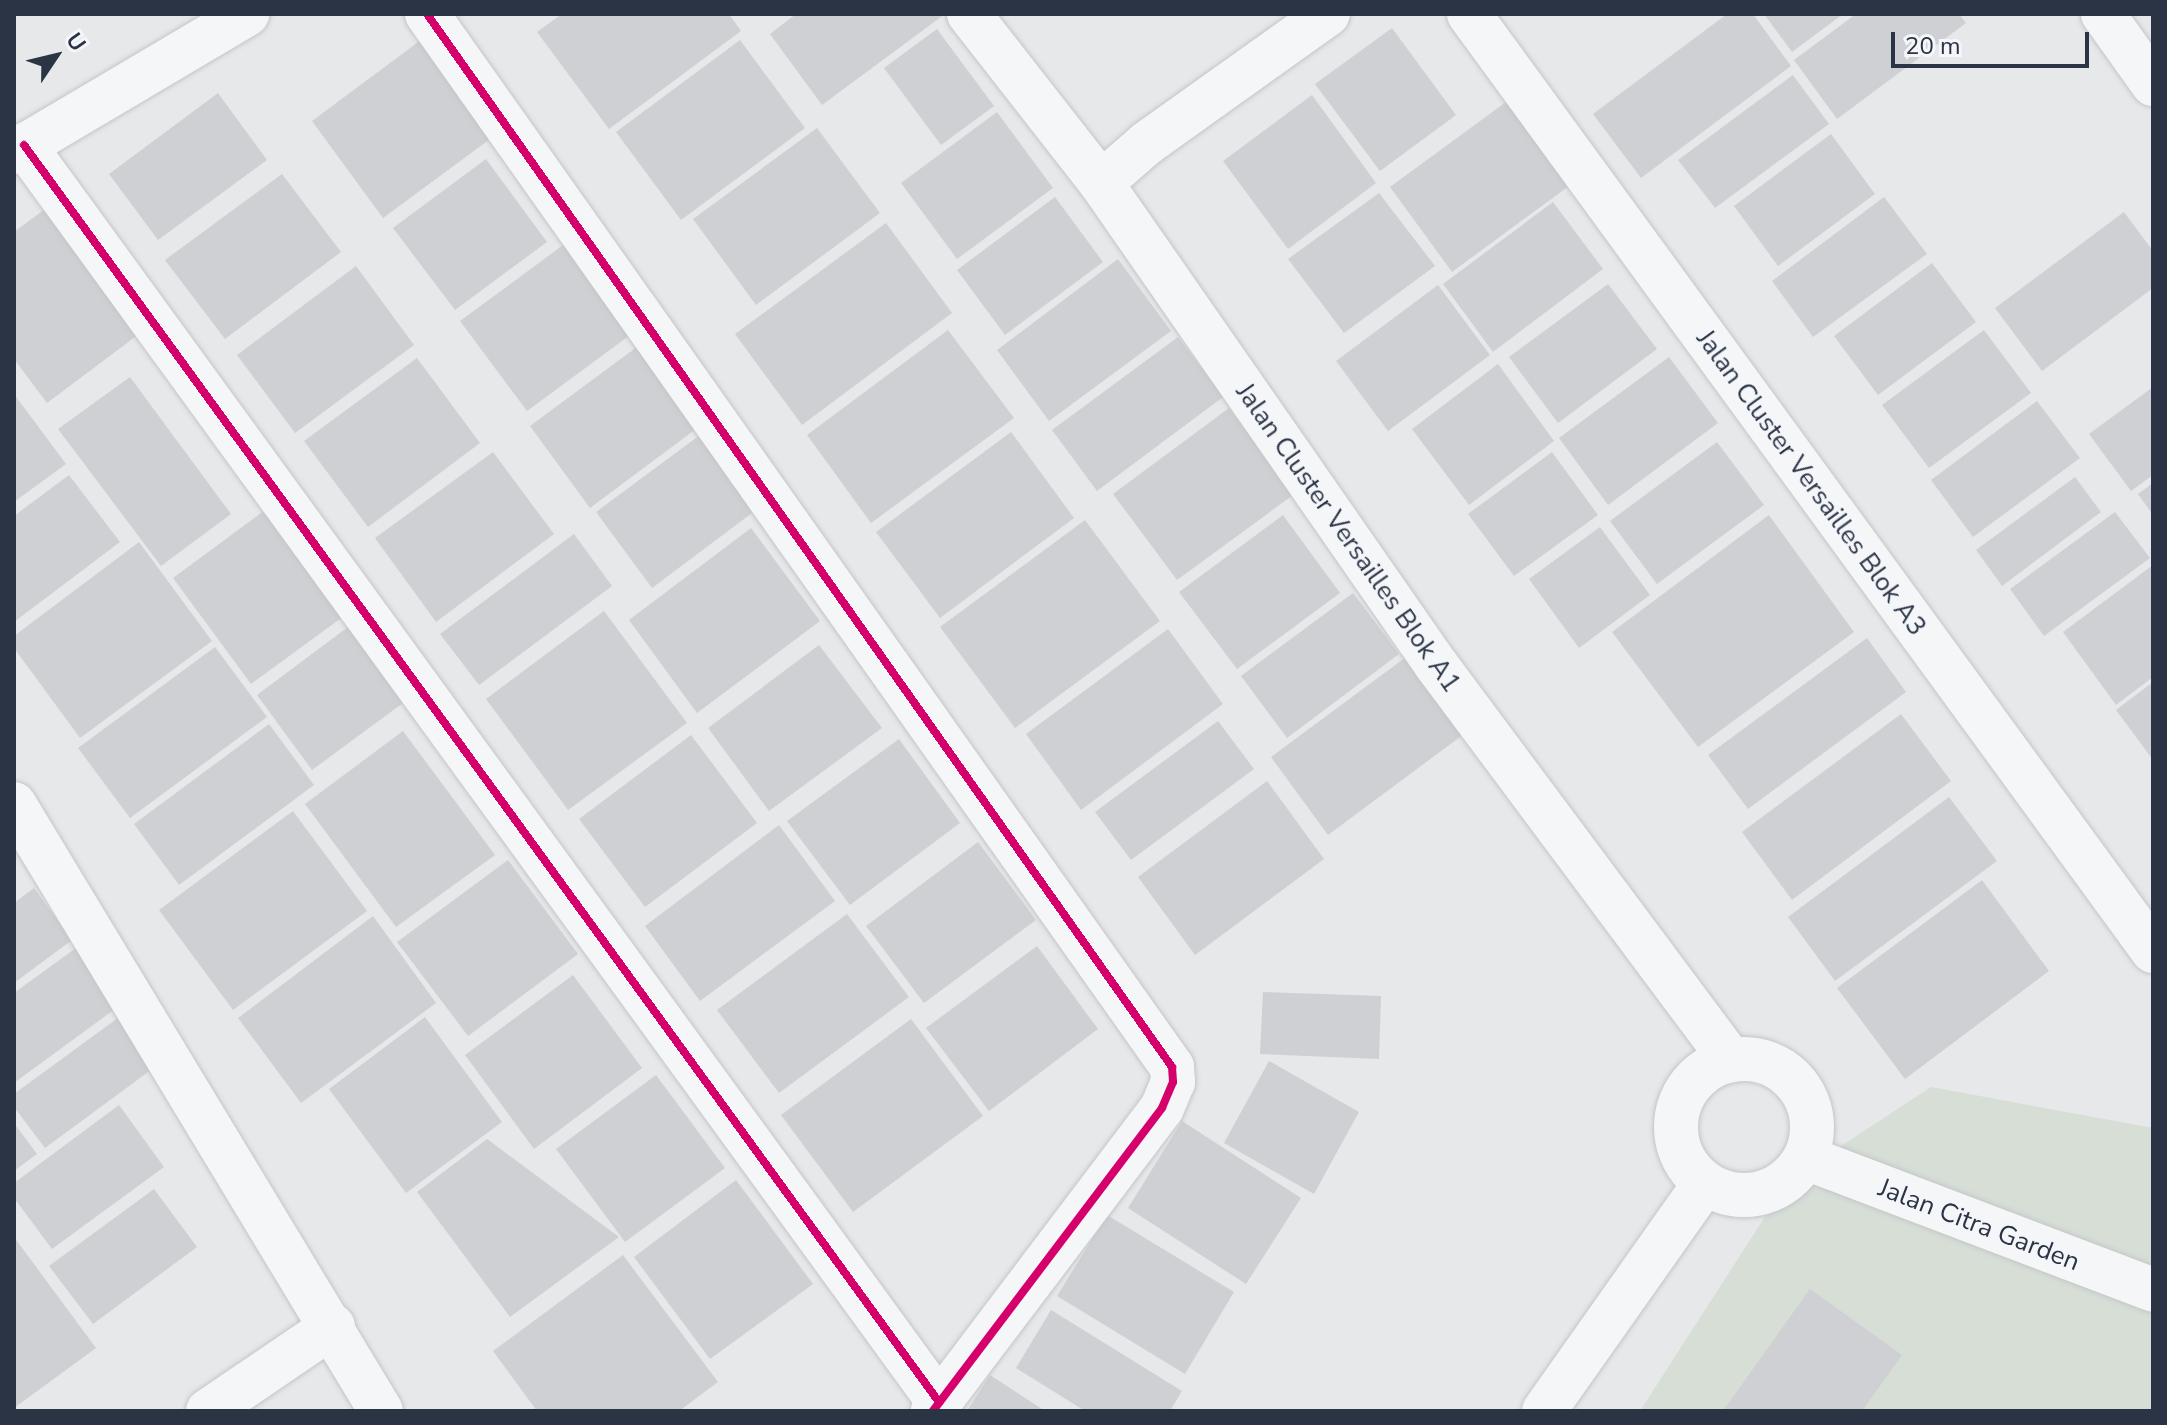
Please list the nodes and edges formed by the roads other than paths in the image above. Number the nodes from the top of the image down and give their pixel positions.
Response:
1 (247, 14) edge
2 (427, 14) edge
3 (969, 14) edge
4 (1328, 14) edge
5 (1469, 14) edge
6 (2103, 14) edge
7 (2153, 84) edge
8 (19, 149) edge
9 (1101, 183) junction
10 (14, 804) edge
11 (2153, 951) edge
12 (1731, 1060) junction
13 (1806, 1158) junction
14 (1704, 1184) junction
15 (2153, 1290) edge
16 (333, 1326) junction
17 (936, 1406) edge
18 (208, 1411) edge
19 (381, 1411) edge
20 (1544, 1411) edge

1 - 8 street
2 - 17 street
3 - 9 street, Jalan Cluster Versailles Blok A1
4 - 9 street
5 - 11 street, Jalan Cluster Versailles Blok A3
6 - 7 street
8 - 17 street
9 - 12 street, Jalan Cluster Versailles Blok A1
10 - 16 street
12 - 13 street
12 - 14 street
13 - 14 street
13 - 15 street, Jalan Citra Garden
14 - 20 street
16 - 18 street
16 - 19 street

